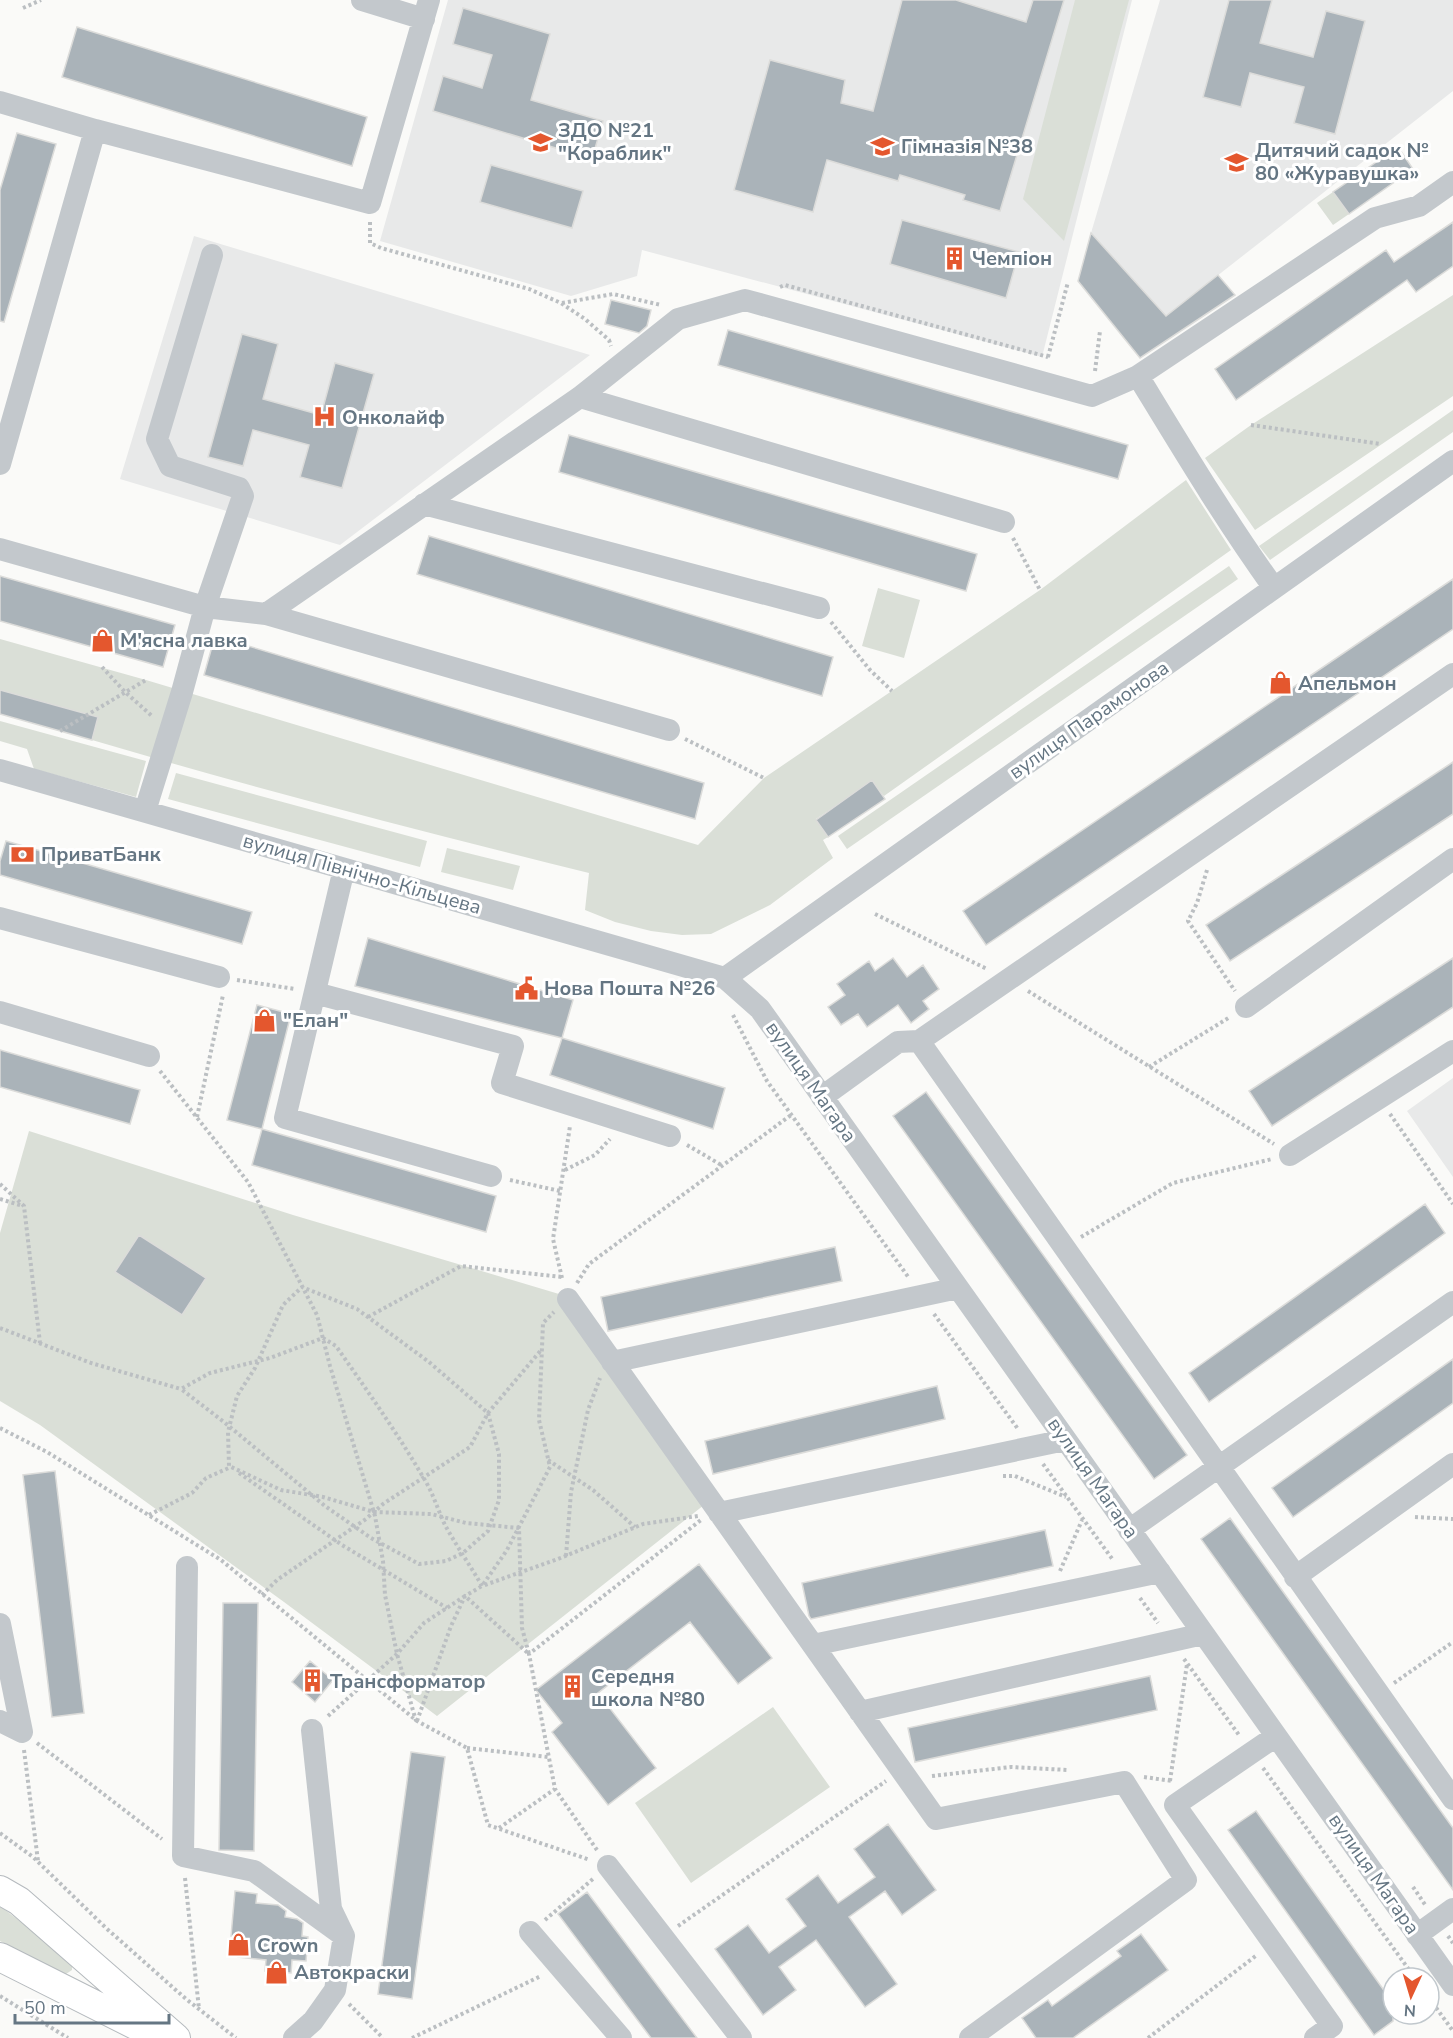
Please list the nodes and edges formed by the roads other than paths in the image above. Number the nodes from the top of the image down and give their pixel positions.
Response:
1 (362, 0) edge
2 (427, 10) edge
3 (0, 102) edge
4 (95, 130) junction
5 (1453, 182) edge
6 (212, 255) dead end
7 (1138, 376) junction
8 (580, 397) junction
9 (1453, 461) edge
10 (0, 464) edge
11 (424, 504) junction
12 (1004, 522) road end
13 (0, 549) edge
14 (1274, 588) junction
15 (205, 608) junction
16 (819, 608) road end
17 (266, 614) junction
18 (1453, 674) edge
19 (669, 730) road end
20 (1, 777) edge
21 (145, 811) junction
22 (1453, 859) edge
23 (344, 869) junction
24 (0, 918) edge
25 (223, 977) road end
26 (724, 978) junction
27 (315, 993) junction
28 (1246, 1007) road end
29 (0, 1012) edge
30 (919, 1041) junction
31 (1453, 1051) edge
32 (148, 1056) road end
33 (822, 1096) junction
34 (670, 1136) road end
35 (1290, 1155) road end
36 (491, 1176) road end
37 (565, 1288) road end
38 (958, 1288) junction
39 (1453, 1302) edge
40 (612, 1362) junction
41 (1065, 1440) junction
42 (1453, 1464) edge
43 (1217, 1467) junction
44 (719, 1513) junction
45 (1129, 1530) junction
46 (187, 1567) dead end
47 (1160, 1572) junction
48 (1295, 1577) junction
49 (0, 1624) edge
50 (1203, 1634) junction
51 (813, 1645) junction
52 (860, 1712) junction
53 (0, 1721) edge
54 (312, 1730) road end
55 (1276, 1736) junction
56 (1453, 1799) edge
57 (608, 1866) road end
58 (0, 1890) edge
59 (1453, 1909) edge
60 (530, 1932) road end
61 (1417, 1935) junction
62 (344, 1936) junction
63 (0, 1956) edge
64 (1453, 1985) edge
65 (151, 2036) edge
66 (176, 2038) edge
67 (294, 2038) edge
68 (621, 2038) edge
69 (741, 2038) edge
70 (970, 2038) edge
71 (1316, 2038) edge

1 - 2 street
2 - 4 street
3 - 4 street
4 - 10 street
5 - 7 street
6 - 15 street
7 - 8 street
7 - 14 street
8 - 11 street
8 - 12 street
9 - 14 street, вулиця Парамонова
11 - 16 street
11 - 17 street
13 - 15 street
14 - 26 street, вулиця Парамонова
15 - 17 street
15 - 21 street
17 - 19 street
18 - 30 street
20 - 21 street, вулиця Північно-Кільцева
21 - 23 street, вулиця Північно-Кільцева
22 - 28 street
23 - 26 street, вулиця Північно-Кільцева
23 - 27 street
24 - 25 street
26 - 33 street, вулиця Магара
27 - 34 street
27 - 36 street
29 - 32 street
30 - 33 street
30 - 43 street
31 - 35 street
33 - 38 street, вулиця Магара
37 - 40 street
38 - 40 street
38 - 41 street, вулиця Магара
39 - 43 street
40 - 44 street
41 - 44 street
41 - 45 street, вулиця Магара
42 - 48 street
43 - 45 street
43 - 48 street
44 - 51 street
45 - 47 street, вулиця Магара
46 - 62 street
47 - 50 street, вулиця Магара
47 - 51 street
48 - 56 street
49 - 53 street
50 - 52 street
50 - 55 street, вулиця Магара
51 - 52 street
52 - 70 street
54 - 62 street
55 - 61 street, вулиця Магара
55 - 71 street
57 - 69 street
58 - 66 main road
59 - 61 street
60 - 68 street
61 - 64 street, вулиця Магара
62 - 67 street
63 - 65 main road

